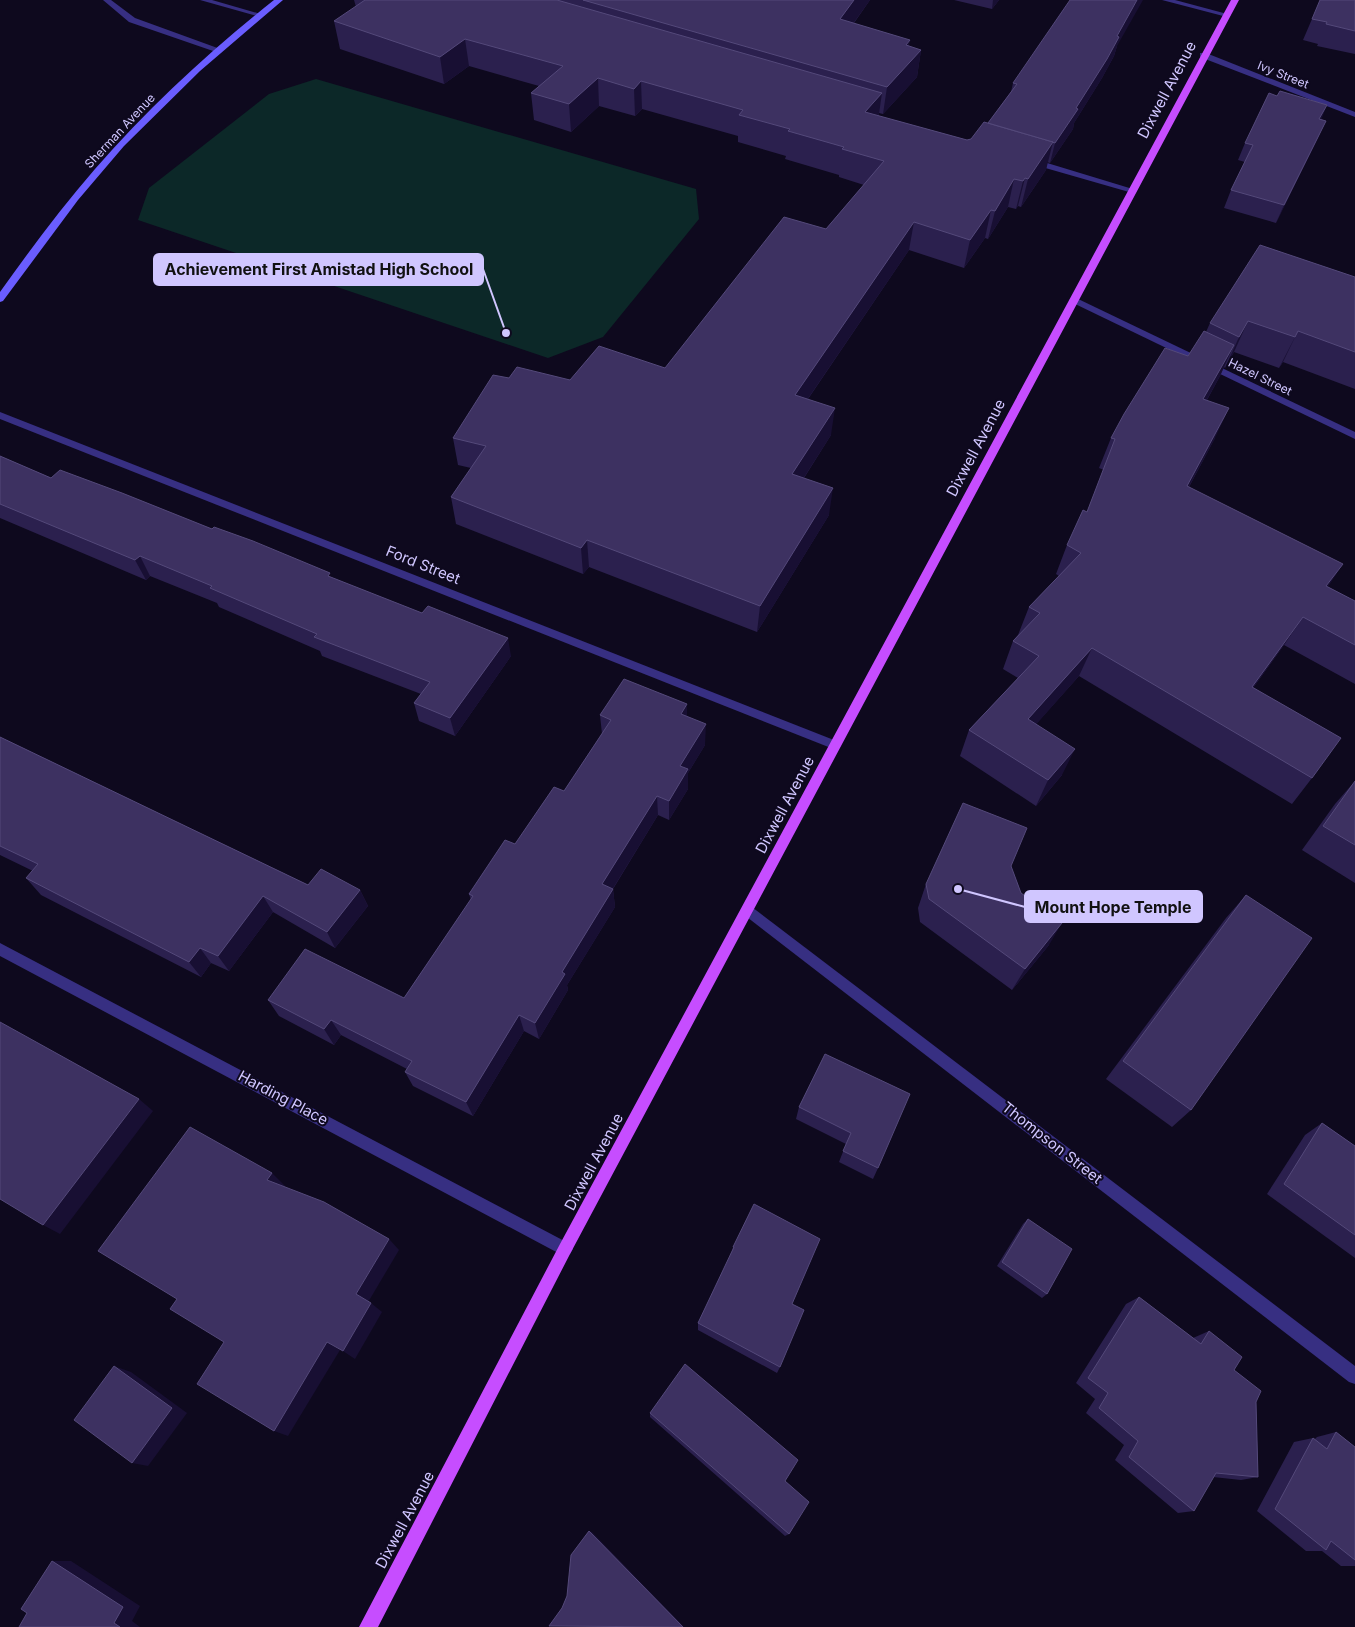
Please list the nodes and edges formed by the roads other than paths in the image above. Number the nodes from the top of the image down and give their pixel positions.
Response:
1 (107, 0) edge
2 (204, 0) edge
3 (279, 0) edge
4 (1166, 0) edge
5 (1235, 0) edge
6 (260, 14) junction
7 (1227, 15) junction
8 (218, 50) junction
9 (1203, 56) junction
10 (1355, 115) edge
11 (1023, 158) edge
12 (1132, 190) junction
13 (0, 299) edge
14 (1074, 300) junction
15 (0, 414) edge
16 (1355, 436) edge
17 (835, 744) junction
18 (748, 910) junction
19 (0, 949) edge
20 (565, 1249) junction
21 (1355, 1376) edge
22 (368, 1627) edge

1 - 8 street
2 - 6 street
3 - 6 main road, Sherman Avenue
4 - 7 street
5 - 7 main road, Dixwell Avenue
6 - 8 main road, Sherman Avenue
7 - 9 main road, Dixwell Avenue
8 - 13 main road, Sherman Avenue
9 - 10 street, Ivy Street
9 - 12 main road, Dixwell Avenue
11 - 12 street
12 - 14 main road, Dixwell Avenue
14 - 16 street, Hazel Street
14 - 17 main road, Dixwell Avenue
15 - 17 street, Ford Street
17 - 18 main road, Dixwell Avenue
18 - 20 main road, Dixwell Avenue
18 - 21 street, Thompson Street
19 - 20 street, Harding Place
20 - 22 main road, Dixwell Avenue

